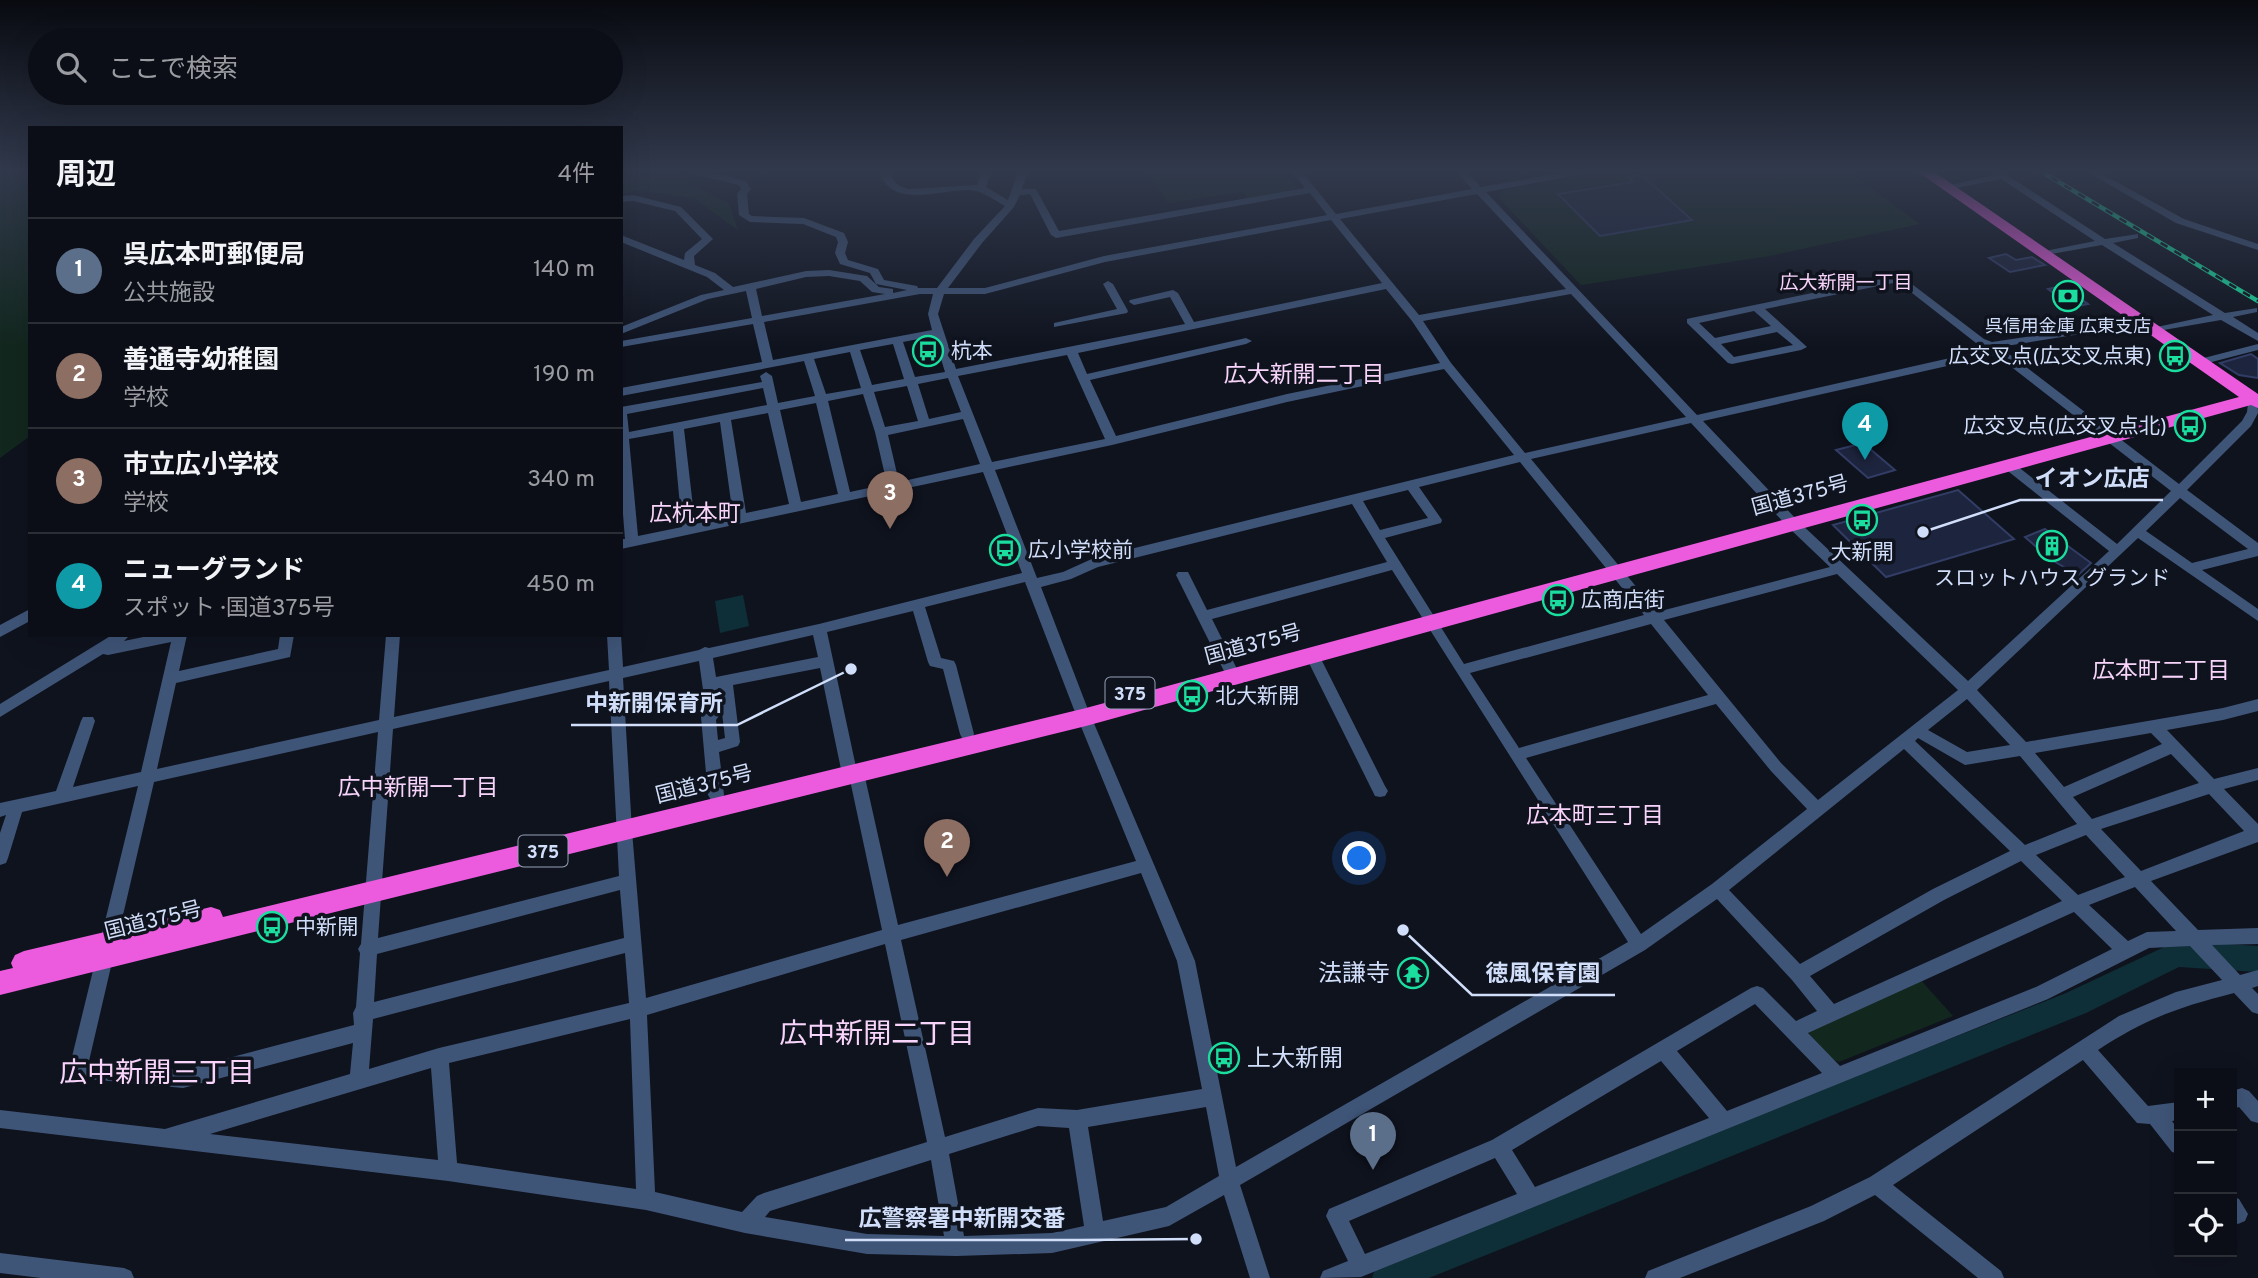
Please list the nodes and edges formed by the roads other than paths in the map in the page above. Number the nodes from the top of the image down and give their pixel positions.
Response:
1 (698, 229) edge
2 (824, 229) edge
3 (990, 229) edge
4 (1053, 229) edge
5 (1092, 229) edge
6 (1266, 229) edge
7 (1341, 229) edge
8 (1515, 229) edge
9 (2008, 229) edge
10 (2083, 229) edge
11 (2203, 229) edge
12 (2134, 236) dead end
13 (623, 239) edge
14 (2103, 242) junction
15 (2258, 247) edge
16 (2045, 254) junction
17 (690, 265) junction
18 (1108, 284) dead end
19 (1388, 285) junction
20 (750, 286) junction
21 (731, 291) junction
22 (920, 291) junction
23 (1573, 291) junction
24 (939, 292) junction
25 (904, 294) junction
26 (1134, 302) dead end
27 (1757, 308) junction
28 (2253, 310) dead end
29 (2222, 316) junction
30 (1416, 319) junction
31 (758, 320) junction
32 (1190, 324) junction
33 (1058, 325) dead end
34 (2149, 326) junction
35 (1779, 328) junction
36 (623, 330) edge
37 (937, 332) junction
38 (2258, 338) edge
39 (897, 340) junction
40 (1246, 341) dead end
41 (1712, 342) junction
42 (623, 344) edge
43 (2258, 347) edge
44 (854, 348) junction
45 (1994, 348) junction
46 (1071, 351) junction
47 (808, 357) junction
48 (2200, 362) junction
49 (765, 364) junction
50 (1447, 365) junction
51 (951, 372) junction
52 (1083, 378) junction
53 (912, 380) junction
54 (768, 384) junction
55 (867, 388) junction
56 (623, 392) edge
57 (821, 398) junction
58 (2256, 400) edge
59 (773, 407) junction
60 (623, 411) edge
61 (967, 415) junction
62 (724, 416) junction
63 (1694, 420) junction
64 (925, 423) junction
65 (678, 425) junction
66 (881, 432) junction
67 (2104, 434) junction
68 (623, 437) edge
69 (1112, 441) junction
70 (1524, 457) junction
71 (623, 458) edge
72 (2008, 465) junction
73 (987, 467) junction
74 (1410, 485) junction
75 (894, 488) junction
76 (2182, 491) junction
77 (845, 498) junction
78 (1355, 499) junction
79 (796, 508) junction
80 (740, 519) junction
81 (1789, 519) junction
82 (689, 530) junction
83 (2137, 531) junction
84 (1377, 535) junction
85 (627, 543) edge
86 (2258, 550) edge
87 (2118, 551) junction
88 (1394, 565) junction
89 (1614, 567) junction
90 (2191, 568) junction
91 (1839, 569) junction
92 (1183, 575) dead end
93 (1031, 580) junction
94 (918, 606) junction
95 (28, 615) edge
96 (1203, 616) junction
97 (2258, 616) edge
98 (1655, 617) junction
99 (1428, 618) junction
100 (819, 629) junction
101 (0, 632) edge
102 (120, 637) edge
103 (170, 637) edge
104 (180, 637) edge
105 (287, 637) edge
106 (393, 637) edge
107 (614, 637) edge
108 (96, 652) junction
109 (705, 652) junction
110 (1312, 656) junction
111 (826, 661) junction
112 (1461, 670) junction
113 (618, 671) junction
114 (1231, 672) junction
115 (172, 678) junction
116 (725, 680) junction
117 (709, 684) junction
118 (1968, 690) junction
119 (1720, 698) junction
120 (2258, 705) edge
121 (0, 711) edge
122 (1083, 712) junction
123 (88, 721) dead end
124 (2153, 725) junction
125 (384, 726) junction
126 (967, 734) junction
127 (1912, 736) junction
128 (2174, 746) junction
129 (711, 748) junction
130 (2024, 750) junction
131 (1518, 754) junction
132 (851, 770) junction
133 (2258, 774) edge
134 (147, 777) junction
135 (2211, 785) junction
136 (1380, 792) dead end
137 (716, 795) junction
138 (2061, 795) junction
139 (62, 796) junction
140 (8, 808) edge
141 (1817, 809) junction
142 (624, 824) junction
143 (2090, 828) junction
144 (2258, 834) edge
145 (2023, 853) junction
146 (0, 858) edge
147 (1146, 865) junction
148 (2136, 878) junction
149 (628, 881) junction
150 (372, 885) junction
151 (1718, 889) junction
152 (2076, 903) junction
153 (891, 934) junction
154 (2258, 936) edge
155 (2197, 942) junction
156 (633, 943) junction
157 (1639, 945) junction
158 (367, 949) junction
159 (108, 950) junction
160 (2125, 950) junction
161 (0, 970) edge
162 (1798, 974) junction
163 (2229, 976) junction
164 (2258, 978) edge
165 (0, 983) edge
166 (2258, 1006) edge
167 (638, 1009) junction
168 (362, 1013) junction
169 (1830, 1013) junction
170 (1795, 1030) junction
171 (361, 1032) junction
172 (2085, 1049) junction
173 (1664, 1050) junction
174 (439, 1057) junction
175 (1838, 1076) junction
176 (359, 1080) junction
177 (1214, 1096) junction
178 (2237, 1098) edge
179 (2174, 1112) edge
180 (2258, 1114) edge
181 (2155, 1116) junction
182 (0, 1119) edge
183 (1077, 1119) junction
184 (1723, 1120) junction
185 (2174, 1138) edge
186 (160, 1139) junction
187 (1499, 1147) junction
188 (938, 1148) junction
189 (448, 1171) junction
190 (1230, 1183) junction
191 (1877, 1184) junction
192 (1531, 1198) junction
193 (646, 1200) junction
194 (745, 1223) junction
195 (1095, 1233) junction
196 (957, 1247) junction
197 (0, 1263) edge
198 (1361, 1267) junction
199 (124, 1278) edge
200 (1259, 1278) edge
201 (1330, 1278) edge
202 (1655, 1278) edge
203 (1994, 1278) edge

1 - 17 street
2 - 22 street
3 - 24 street
4 - 5 street
6 - 24 street
7 - 19 street
8 - 23 street
9 - 16 highway
10 - 14 street
11 - 15 street
12 - 14 street
13 - 17 street
14 - 16 street
14 - 29 street
16 - 34 highway
17 - 21 street
18 - 33 street
19 - 30 street
19 - 32 street
20 - 21 street
20 - 25 street
20 - 31 street
21 - 36 street
22 - 24 street
22 - 25 street
23 - 30 street
23 - 63 street
24 - 37 street
25 - 31 street
26 - 32 street
27 - 35 street
27 - 41 street
27 - 45 street
28 - 29 street
29 - 34 street
29 - 38 street
30 - 50 street
31 - 42 street
31 - 49 street
32 - 46 street
34 - 45 street
34 - 48 highway
35 - 41 street
35 - 41 street
37 - 39 street
37 - 51 street
39 - 44 street
39 - 53 street
40 - 52 street
43 - 48 street
44 - 47 street
44 - 55 street
45 - 63 street
45 - 67 street
46 - 51 street
46 - 52 street
47 - 49 street
47 - 57 street
48 - 58 highway
49 - 54 street
49 - 56 street
50 - 69 street
50 - 70 street
51 - 53 street
51 - 61 street
52 - 69 street
53 - 55 street
53 - 64 street
54 - 59 street
54 - 60 street
55 - 57 street
55 - 66 street
57 - 59 street
57 - 77 street
58 - 67 highway, 国道375号 / 375
58 - 76 street
59 - 62 street
59 - 79 street
61 - 64 street
61 - 73 street
62 - 65 street
62 - 80 street
63 - 70 street
63 - 81 street
64 - 66 street
65 - 68 street
65 - 82 street
66 - 75 street
67 - 72 highway, 国道375号 / 375
67 - 76 street
67 - 81 highway, 国道375号 / 375
69 - 73 street
70 - 74 street
70 - 89 street
71 - 85 street
72 - 81 highway, 国道375号 / 375
72 - 87 street
73 - 75 street
73 - 93 street
74 - 78 street
74 - 84 street
75 - 77 street
76 - 83 street
76 - 86 street
77 - 79 street
78 - 84 street
78 - 93 street
79 - 80 street
80 - 82 street
81 - 89 highway, 国道375号 / 375
81 - 91 street
82 - 85 street
83 - 87 street
83 - 90 street
84 - 88 street
86 - 90 street
87 - 118 street
88 - 96 street
88 - 99 street
89 - 98 street
89 - 99 highway, 国道375号 / 375
90 - 97 street
91 - 98 street
91 - 118 street
92 - 96 street
93 - 94 street
93 - 122 street
94 - 100 street
94 - 126 street
95 - 101 street
96 - 114 street
98 - 112 street
98 - 119 street
99 - 110 highway, 国道375号 / 375
99 - 112 street
99 - 114 highway, 国道375号 / 375
100 - 109 street
100 - 111 street
102 - 108 street
103 - 108 street
104 - 115 street
105 - 115 street
106 - 125 street
107 - 113 street
108 - 121 street
109 - 113 street
109 - 117 street
110 - 114 highway, 国道375号 / 375
110 - 136 street
111 - 116 street
111 - 132 street
112 - 131 street
113 - 125 street
113 - 142 street
114 - 122 highway, 国道375号 / 375
115 - 134 street
116 - 117 street
116 - 129 street
117 - 129 street
118 - 127 street
118 - 130 street
119 - 131 street
119 - 141 street
120 - 124 street
122 - 126 highway, 国道375号 / 375
122 - 132 highway, 国道375号 / 375
122 - 147 street
123 - 139 street
124 - 128 street
124 - 130 street
125 - 134 street
125 - 150 street
126 - 132 highway, 国道375号 / 375
127 - 130 street
127 - 141 street
127 - 145 street
128 - 135 street
128 - 138 street
129 - 137 street
130 - 138 street
131 - 157 street
132 - 137 highway, 国道375号 / 375
132 - 142 highway, 国道375号 / 375
132 - 153 street
133 - 135 street
134 - 139 street
134 - 159 street
135 - 143 street
135 - 144 street
137 - 142 highway, 国道375号 / 375
138 - 143 street
139 - 140 street
140 - 146 street
141 - 151 street
142 - 149 street
142 - 150 highway, 国道375号 / 375
143 - 145 street
143 - 148 street
144 - 148 street
145 - 152 street
145 - 162 street
147 - 153 street
147 - 177 street
148 - 152 street
148 - 155 street
149 - 156 street
149 - 158 street
150 - 158 street
150 - 159 highway, 国道375号 / 375
151 - 157 street
151 - 162 street
152 - 160 street
152 - 169 street
153 - 167 street
153 - 188 street
154 - 155 street
155 - 160 street
155 - 163 street
156 - 167 street
156 - 168 street
157 - 190 street
158 - 168 street
159 - 161 highway, 国道375号 / 375
159 - 165 highway, 国道375号 / 375
159 - 171 street
160 - 175 street
162 - 169 street
163 - 164 street
163 - 166 street
163 - 172 street
167 - 174 street
167 - 193 street
168 - 171 street
169 - 170 street
170 - 173 street
170 - 175 street
171 - 176 street
172 - 181 street
172 - 191 street
173 - 184 street
173 - 187 street
174 - 176 street
174 - 189 street
175 - 184 street
176 - 186 street
177 - 183 street
177 - 190 street
178 - 180 street
179 - 181 street
181 - 185 street
182 - 186 street
183 - 188 street
183 - 195 street
184 - 192 street
186 - 189 street
187 - 192 street
187 - 198 street
188 - 194 street
188 - 196 street
189 - 193 street
190 - 195 street
190 - 200 street
191 - 202 street
191 - 203 street
192 - 198 street
193 - 194 street
194 - 196 street
195 - 196 street
197 - 199 street
198 - 201 street

